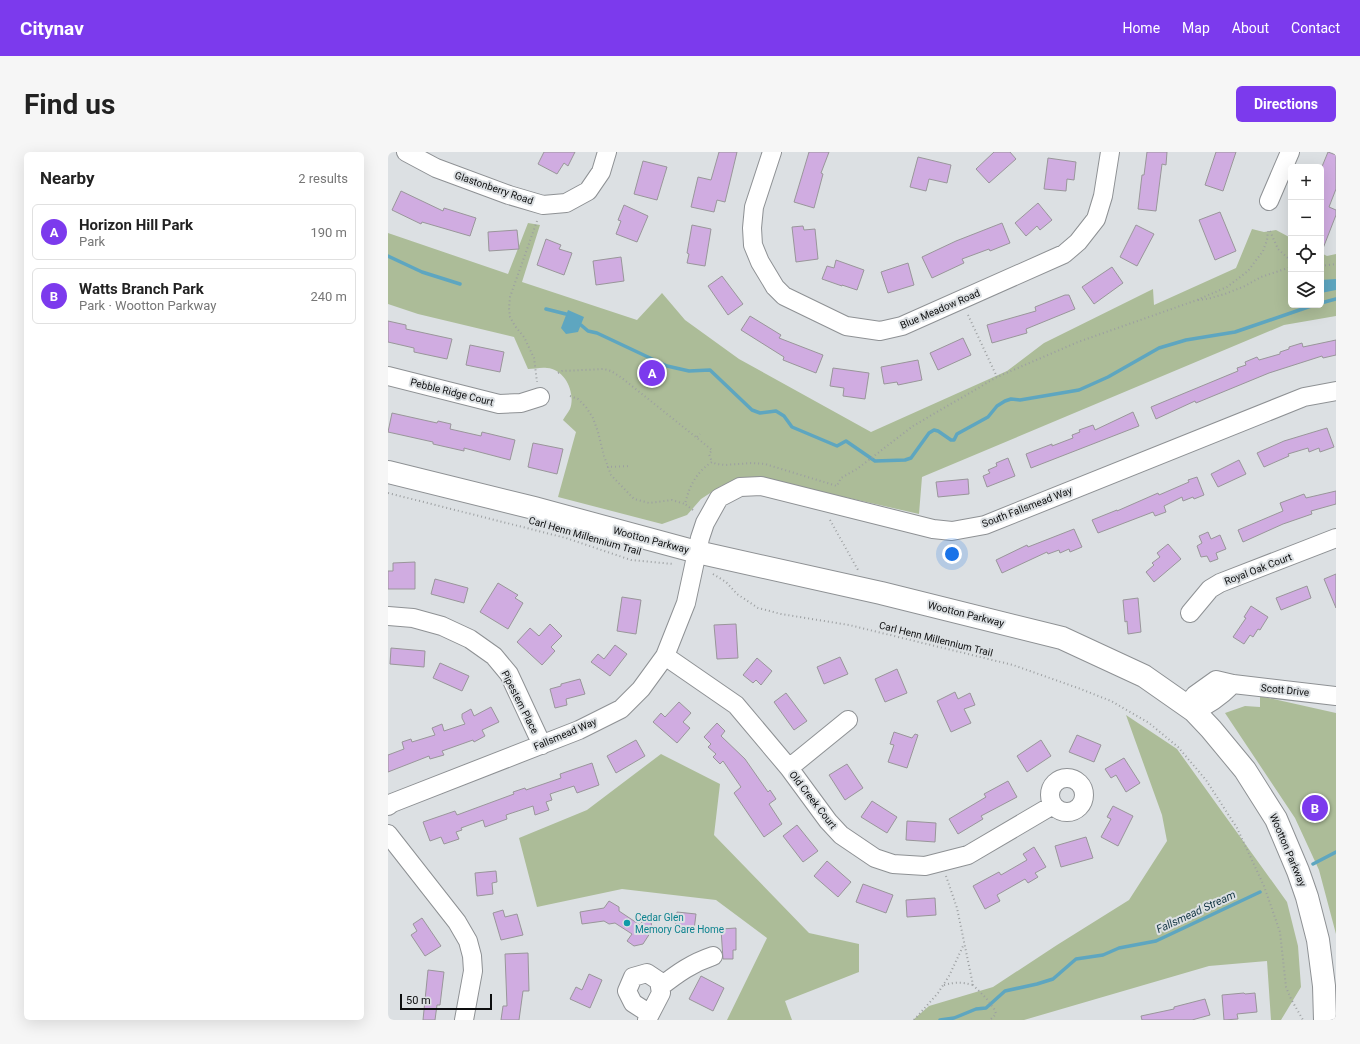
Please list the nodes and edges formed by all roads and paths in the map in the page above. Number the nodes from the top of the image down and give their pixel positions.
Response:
1 (406, 152) edge
2 (607, 152) edge
3 (772, 152) edge
4 (1110, 152) edge
5 (1290, 152) edge
6 (1268, 201) dead end
7 (537, 221) dead end
8 (1288, 258) edge
9 (1336, 264) edge
10 (1324, 266) edge
11 (1288, 268) edge
12 (1197, 300) junction
13 (968, 315) dead end
14 (558, 373) dead end
15 (388, 376) edge
16 (998, 377) junction
17 (1336, 391) edge
18 (570, 396) dead end
19 (540, 397) joint
20 (700, 434) dead end
21 (697, 438) junction
22 (712, 462) junction
23 (630, 466) dead end
24 (607, 467) junction
25 (388, 472) edge
26 (388, 493) edge
27 (685, 504) junction
28 (693, 510) dead end
29 (830, 520) dead end
30 (1336, 538) edge
31 (695, 560) junction
32 (861, 576) dead end
33 (1190, 613) dead end
34 (388, 616) edge
35 (665, 656) junction
36 (1336, 696) edge
37 (1190, 708) junction
38 (848, 720) dead end
39 (542, 745) junction
40 (789, 768) junction
41 (1053, 805) dead end
42 (388, 806) edge
43 (388, 834) edge
44 (941, 862) junction
45 (964, 943) junction
46 (713, 956) dead end
47 (943, 985) junction
48 (973, 985) junction
49 (660, 987) junction
50 (648, 1017) edge
51 (464, 1020) edge
52 (914, 1020) edge
53 (990, 1020) edge
54 (1303, 1020) edge
55 (1325, 1020) edge

1 - 2 street, Glastonberry Road
3 - 4 street, Blue Meadow Road
5 - 6 street
7 - 19 path
8 - 12 path
9 - 10 path
11 - 12 path
12 - 16 path
13 - 16 path
14 - 21 path
15 - 19 street, Pebble Ridge Court
16 - 22 path
17 - 31 street, South Fallsmead Way
18 - 24 path
20 - 21 path
21 - 22 path
22 - 27 path
23 - 24 path
24 - 27 path
25 - 31 main road, Wootton Parkway
26 - 31 path, Carl Henn Millennium Trail
27 - 28 path
29 - 32 path
30 - 33 street, Royal Oak Court
31 - 35 street, Fallsmead Way
31 - 37 main road, Wootton Parkway
31 - 54 path, Carl Henn Millennium Trail
34 - 39 street, Pipestem Place
35 - 39 street, Fallsmead Way
35 - 40 street, Old Creek Court
36 - 37 street, Scott Drive
37 - 55 main road, Wootton Parkway
38 - 40 street
39 - 42 street, Fallsmead Way
40 - 44 street, Old Creek Court
41 - 44 street, Old Creek Court
43 - 51 street
44 - 45 path
45 - 47 path
45 - 48 path
46 - 49 street
47 - 48 path
47 - 52 path
48 - 53 path
49 - 50 street
49 - 50 street

